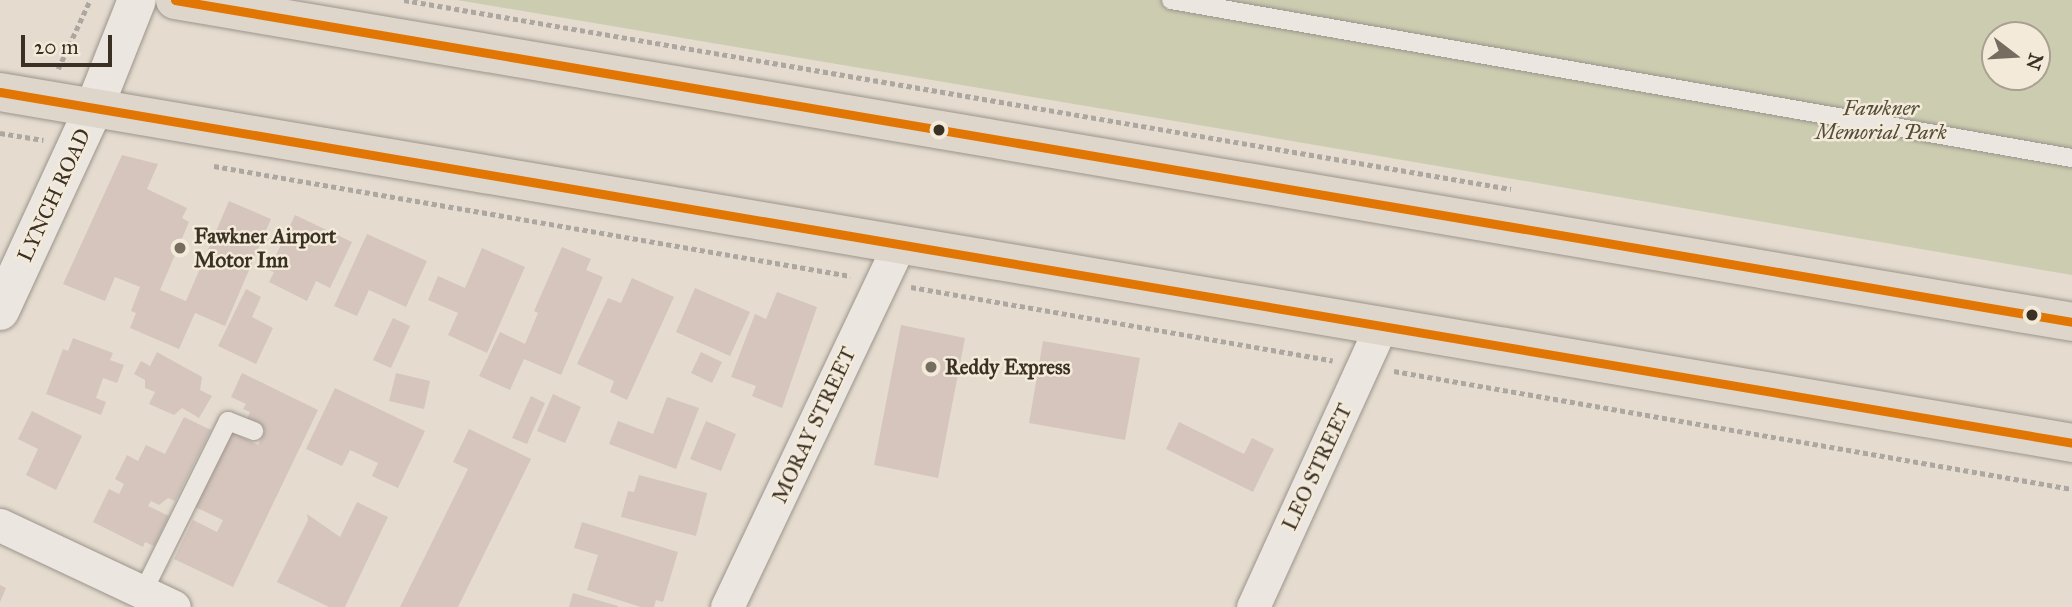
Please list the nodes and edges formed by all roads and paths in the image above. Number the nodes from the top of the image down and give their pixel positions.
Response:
1 (137, 0) edge
2 (175, 0) edge
3 (404, 0) edge
4 (1171, 0) edge
5 (0, 92) edge
6 (94, 108) junction
7 (0, 133) edge
8 (78, 144) junction
9 (2072, 158) edge
10 (211, 166) dead end
11 (1521, 191) dead end
12 (900, 242) junction
13 (881, 282) junction
14 (0, 311) edge
15 (2072, 322) edge
16 (1381, 326) junction
17 (1363, 366) junction
18 (254, 432) dead end
19 (2072, 443) edge
20 (2072, 489) edge
21 (0, 525) edge
22 (143, 592) junction
23 (174, 607) edge
24 (727, 607) edge
25 (1253, 607) edge

1 - 6 street, LYNCH ROAD
2 - 15 highway
3 - 11 path
4 - 9 lane
5 - 6 highway
6 - 8 street, LYNCH ROAD
6 - 12 highway
7 - 8 path
8 - 14 street, LYNCH ROAD
10 - 13 path
12 - 13 street, MORAY STREET
12 - 16 highway
13 - 17 path
13 - 24 street, MORAY STREET
16 - 17 street, LEO STREET
16 - 19 highway
17 - 20 path
17 - 25 street, LEO STREET
18 - 22 lane
21 - 22 street
22 - 23 street

